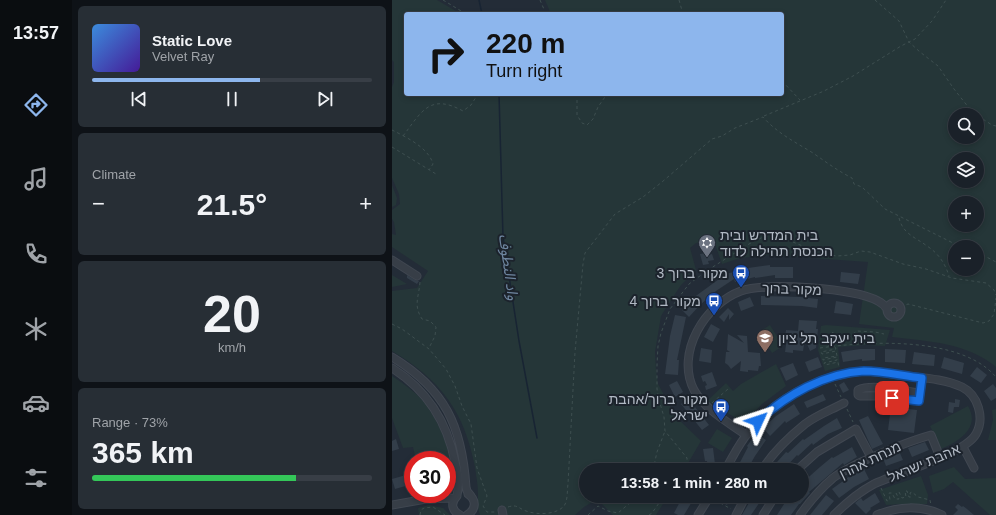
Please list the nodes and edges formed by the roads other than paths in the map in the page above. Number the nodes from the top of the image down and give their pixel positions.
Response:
1 (392, 260) edge
2 (417, 276) road end
3 (889, 306) junction
4 (392, 357) edge
5 (392, 368) edge
6 (922, 378) junction
7 (920, 393) junction
8 (844, 403) road end
9 (746, 435) junction
10 (963, 446) junction
11 (452, 451) edge
12 (871, 457) junction
13 (940, 458) junction
14 (729, 463) edge
15 (766, 463) edge
16 (805, 463) edge
17 (456, 466) edge
18 (974, 468) dead end
19 (471, 496) junction
20 (456, 497) joint
21 (404, 503) edge
22 (444, 503) edge
23 (453, 503) edge
24 (705, 503) edge
25 (742, 503) edge
26 (771, 503) edge
27 (392, 505) edge
28 (457, 513) edge
29 (471, 514) edge
30 (737, 514) edge
31 (698, 515) edge
32 (763, 515) edge
33 (800, 515) edge
34 (834, 515) edge
35 (877, 515) edge
36 (942, 515) edge

1 - 2 street
3 - 3 street
3 - 9 street, מקור ברוך
4 - 19 street
5 - 11 street
6 - 7 street
6 - 9 street, אהבת ישראל
6 - 10 street, אהבת ישראל
7 - 7 street
8 - 15 street
9 - 14 street, אהבת ישראל
10 - 13 street, אהבת ישראל
10 - 18 street
12 - 13 street, מנחת אהרן
12 - 16 street
12 - 33 street, מנחת אהרן
13 - 34 street, אהבת ישראל
17 - 20 street
19 - 20 street
19 - 29 street
21 - 27 street
22 - 28 street
23 - 28 street
24 - 31 street
25 - 30 street
26 - 32 street
35 - 36 street

